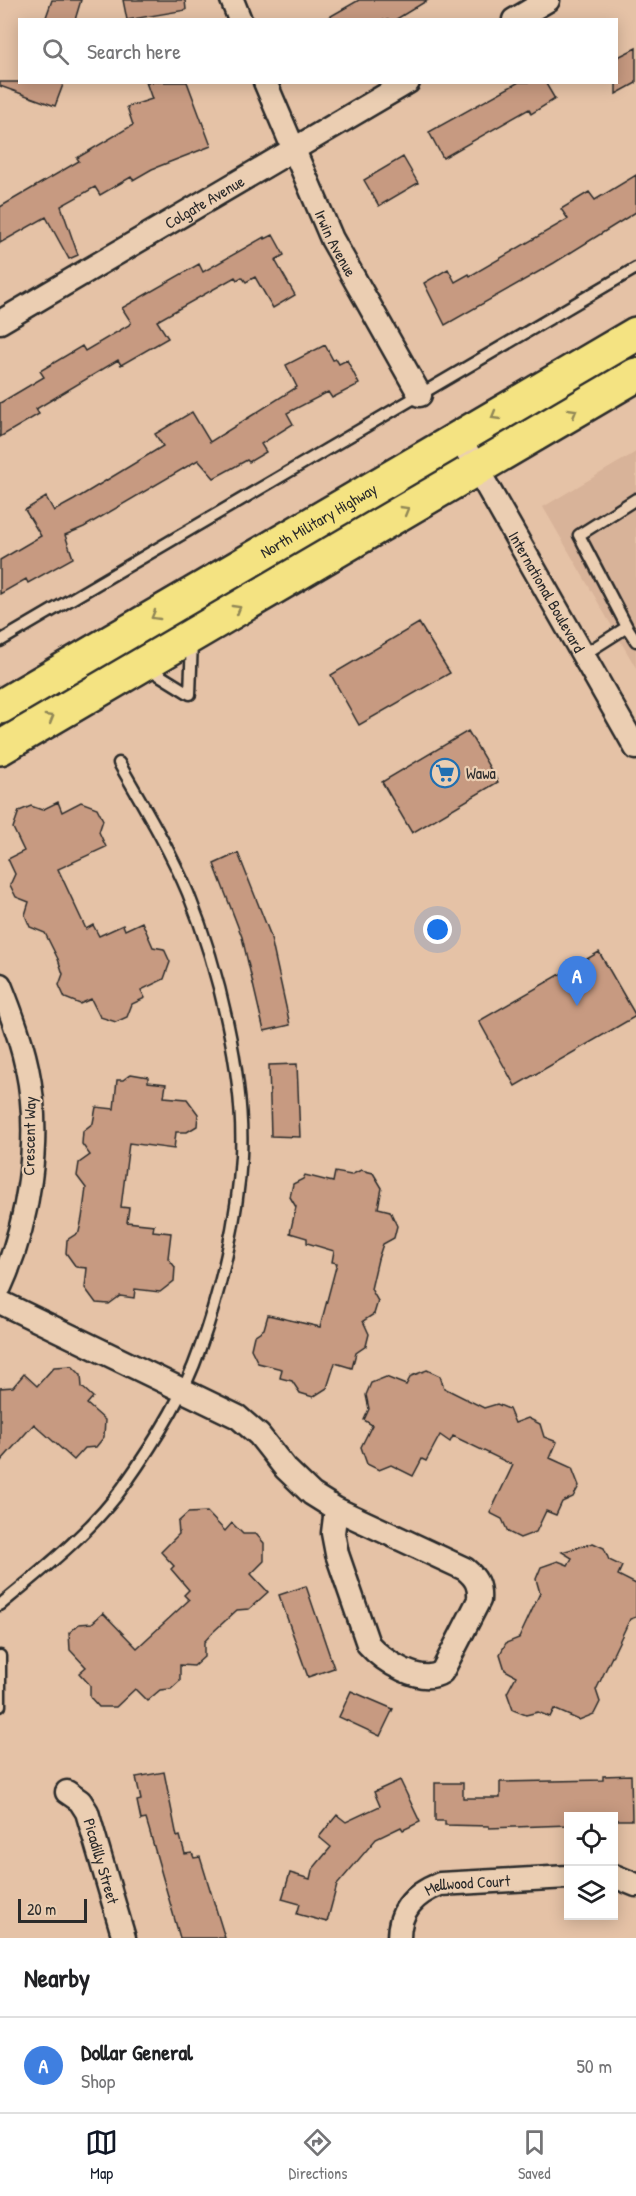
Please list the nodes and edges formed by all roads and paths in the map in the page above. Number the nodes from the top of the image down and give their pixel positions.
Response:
1 (232, 0) edge
2 (548, 0) edge
3 (239, 18) edge
4 (517, 18) edge
5 (265, 84) edge
6 (405, 84) edge
7 (291, 150) junction
8 (636, 268) edge
9 (0, 322) edge
10 (636, 334) edge
11 (636, 375) edge
12 (420, 395) junction
13 (459, 437) junction
14 (477, 468) junction
15 (636, 499) edge
16 (627, 627) junction
17 (192, 635) junction
18 (0, 641) edge
19 (636, 641) edge
20 (583, 655) junction
21 (142, 664) junction
22 (0, 707) edge
23 (630, 724) edge
24 (0, 748) edge
25 (636, 748) edge
26 (119, 763) dead end
27 (0, 985) edge
28 (0, 1287) edge
29 (0, 1302) edge
30 (181, 1389) junction
31 (336, 1509) junction
32 (0, 1605) edge
33 (0, 1656) edge
34 (0, 1706) edge
35 (67, 1792) dead end
36 (564, 1877) edge
37 (618, 1878) edge
38 (636, 1885) edge
39 (124, 1938) edge
40 (399, 1938) edge

1 - 3 street
2 - 4 street
5 - 7 street, Irwin Avenue
6 - 7 street, Colgate Avenue
7 - 9 street, Colgate Avenue
7 - 12 street, Irwin Avenue
8 - 12 lane
10 -> 13 main road, North Military Highway
14 -> 11 main road
12 - 18 lane
13 - 14 street, International Boulevard
13 -> 22 main road, North Military Highway
17 -> 14 main road
14 - 20 street, International Boulevard
15 - 16 lane
16 - 19 lane
16 - 20 lane
17 - 21 main road
17 - 21 lane
20 - 23 street, International Boulevard
24 -> 21 main road
23 - 25 street, International Boulevard
26 - 30 lane
27 - 28 street, Crescent Way
29 - 30 street
30 - 31 street
30 - 32 lane
31 - 31 street
33 - 34 lane
35 - 39 street, Picadilly Street
36 - 40 street, Mellwood Court
37 - 38 street

